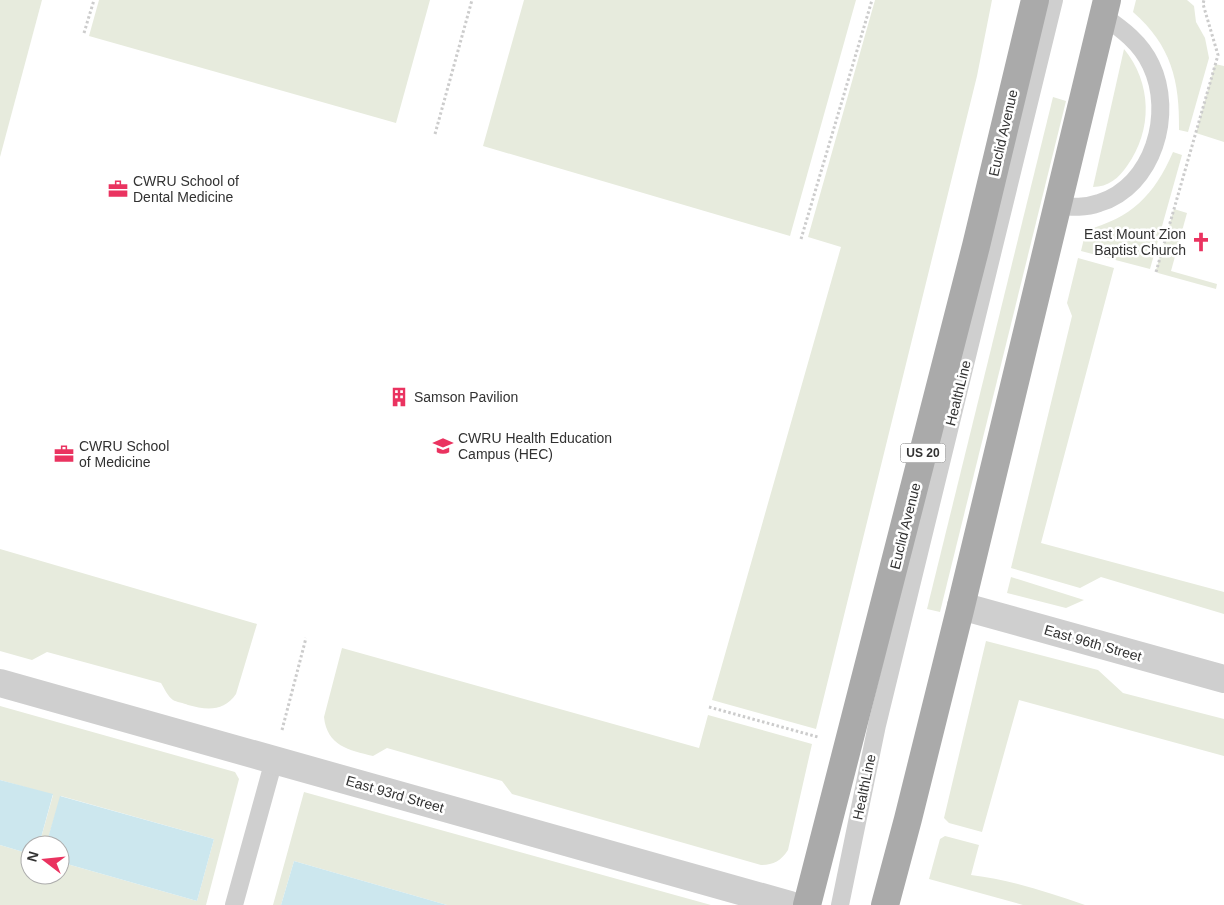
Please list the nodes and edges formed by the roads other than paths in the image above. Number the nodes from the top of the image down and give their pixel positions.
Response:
1 (1034, 0) edge
2 (1054, 0) edge
3 (1105, 8) edge
4 (1058, 206) junction
5 (961, 606) junction
6 (1224, 679) edge
7 (0, 683) edge
8 (274, 760) junction
9 (234, 905) edge
10 (790, 905) edge
11 (807, 905) edge
12 (840, 905) edge
13 (885, 905) edge

1 - 11 main road, Euclid Avenue / US 20
2 - 12 lane, HealthLine
3 - 4 main road
3 - 4 lane
4 - 5 main road
5 - 6 street, East 96th Street
5 - 13 main road
7 - 8 street, East 93rd Street
8 - 9 lane
8 - 10 street, East 93rd Street

